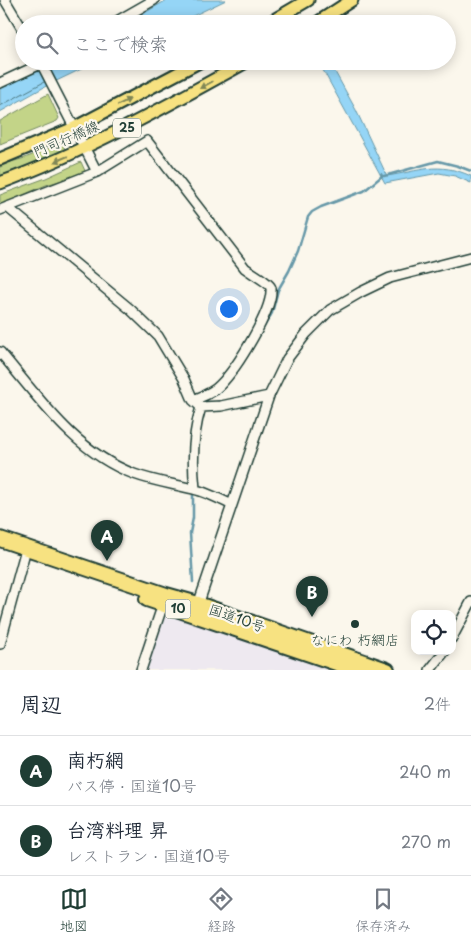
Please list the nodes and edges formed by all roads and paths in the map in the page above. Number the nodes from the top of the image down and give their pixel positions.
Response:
1 (5, 0) edge
2 (154, 0) edge
3 (352, 0) edge
4 (306, 1) edge
5 (128, 15) edge
6 (283, 15) edge
7 (329, 15) edge
8 (15, 17) edge
9 (27, 70) edge
10 (47, 70) edge
11 (184, 70) edge
12 (232, 70) edge
13 (0, 83) edge
14 (74, 128) junction
15 (85, 148) junction
16 (0, 159) edge
17 (98, 172) junction
18 (0, 183) edge
19 (3, 209) edge
20 (471, 257) edge
21 (0, 352) edge
22 (269, 396) junction
23 (193, 400) junction
24 (201, 407) junction
25 (195, 489) junction
26 (232, 504) junction
27 (0, 538) edge
28 (0, 548) edge
29 (24, 556) junction
30 (164, 600) junction
31 (471, 602) edge
32 (196, 609) junction
33 (456, 630) edge
34 (0, 644) edge
35 (442, 655) edge
36 (142, 670) edge
37 (357, 670) edge
38 (387, 670) edge
39 (430, 670) edge

1 - 8 street
2 - 5 street
3 - 7 main road
4 - 6 main road
9 - 13 street
10 - 14 street
14 -> 11 main road, 門司行橋線 / 25
12 -> 15 main road, 門司行橋線 / 25
14 - 15 street
14 - 16 main road, 門司行橋線 / 25
15 - 17 street
15 -> 18 main road, 門司行橋線 / 25
17 - 19 street
17 - 23 street
19 - 23 street
20 - 22 street
21 - 25 street
22 - 24 street
22 - 26 street
23 - 24 street
24 - 25 street
25 - 26 street
26 - 32 street
27 - 30 highway, 国道10号 / 10
28 - 29 highway, 国道10号 / 10
29 - 30 highway, 国道10号 / 10
29 - 34 street
30 - 32 highway, 国道10号 / 10
30 - 36 street
31 - 33 street
32 - 37 highway, 国道10号 / 10
32 - 38 highway, 国道10号 / 10
35 - 39 street

